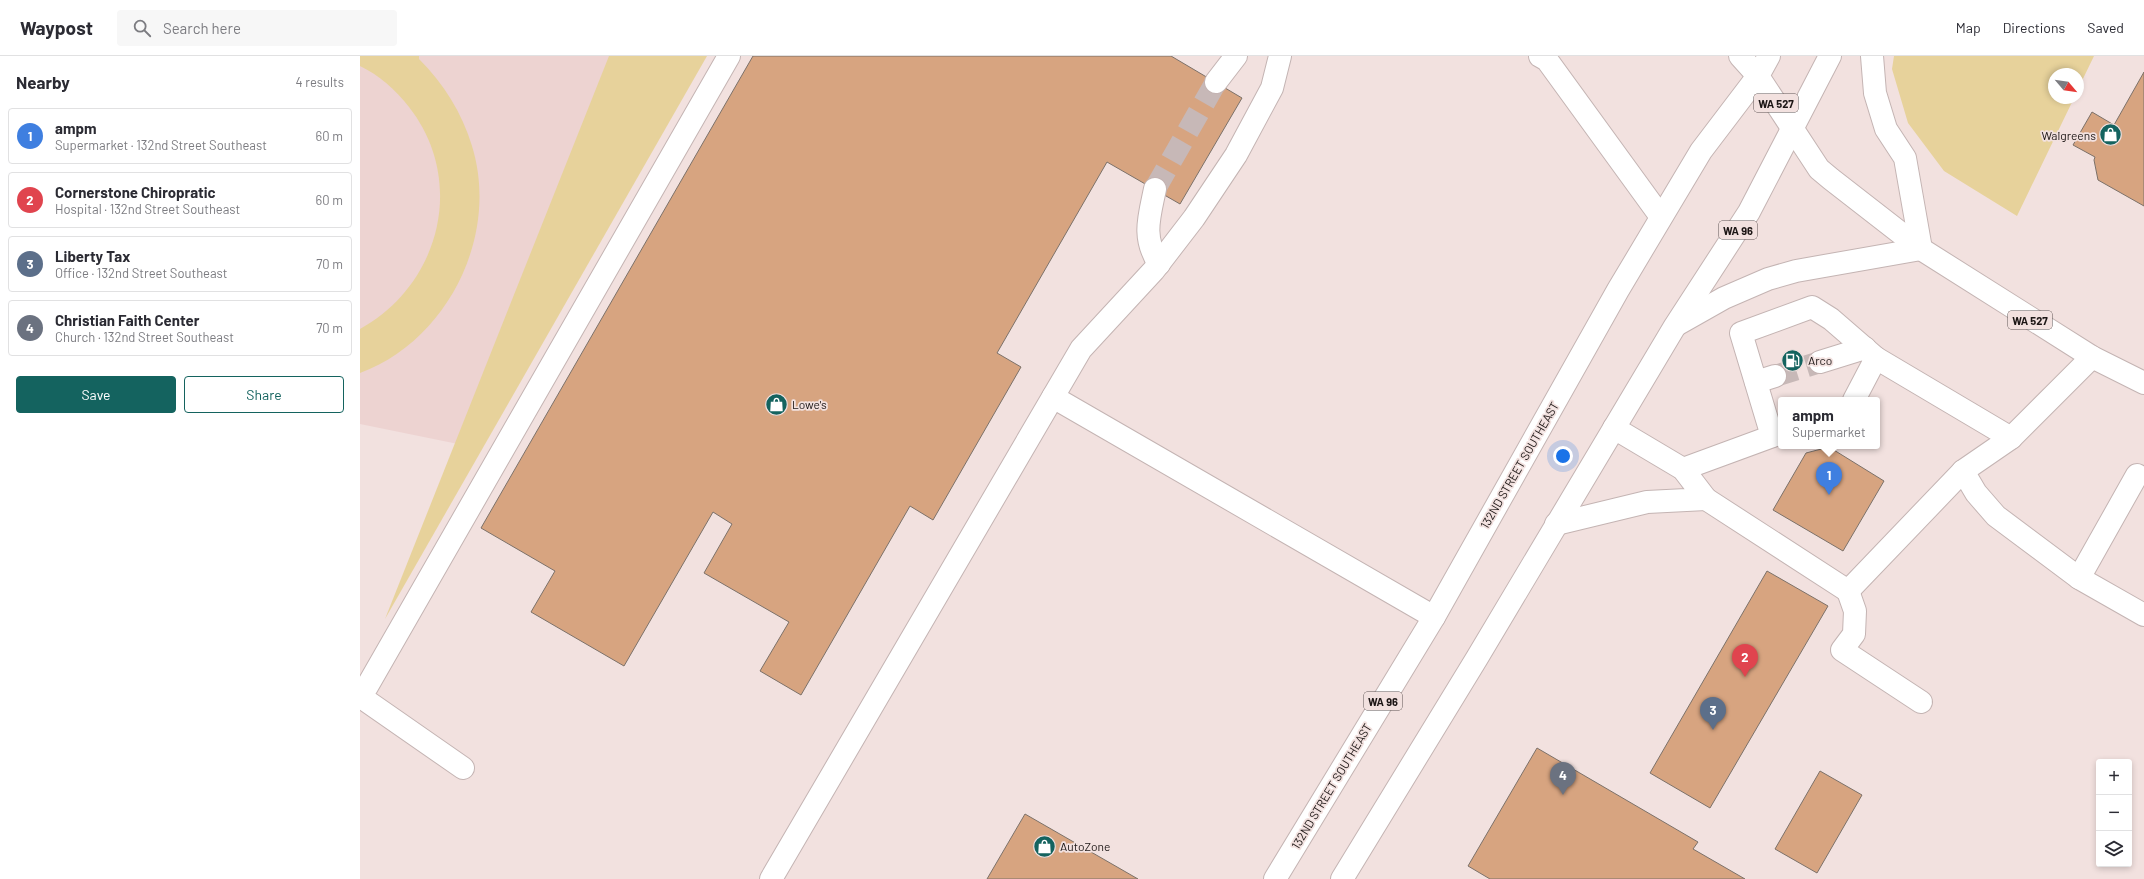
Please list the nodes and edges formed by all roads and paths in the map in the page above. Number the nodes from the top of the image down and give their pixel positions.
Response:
1 (729, 56) edge
2 (1236, 56) edge
3 (1280, 56) edge
4 (1540, 56) edge
5 (1740, 56) edge
6 (1769, 56) edge
7 (1830, 56) edge
8 (1872, 56) edge
9 (1757, 66) edge
10 (1216, 82) tunnel mouth
11 (1793, 130) junction
12 (1155, 189) tunnel mouth
13 (1661, 217) junction
14 (1921, 249) junction
15 (1159, 264) junction
16 (1675, 326) junction
17 (1871, 353) junction
18 (2092, 357) junction
19 (1820, 362) tunnel mouth
20 (2144, 383) edge
21 (1855, 397) edge
22 (1053, 398) junction
23 (1614, 428) junction
24 (1776, 435) edge
25 (2012, 438) junction
26 (1683, 469) junction
27 (1963, 472) junction
28 (2137, 475) dead end
29 (1706, 499) junction
30 (1556, 524) junction
31 (2079, 578) junction
32 (1848, 591) junction
33 (2144, 615) edge
34 (1434, 617) junction
35 (1921, 702) dead end
36 (462, 768) dead end
37 (771, 879) edge
38 (1275, 879) edge
39 (1342, 879) edge

1 - 36 main road
2 - 10 main road
3 - 15 main road
4 - 13 main road
5 - 9 main road, WA 527
6 - 9 main road, 132ND STREET SOUTHEAST / WA 96
7 - 11 main road, WA 96
8 - 14 main road
9 - 11 main road, WA 527
9 - 13 main road, 132ND STREET SOUTHEAST / WA 96
11 - 14 main road, WA 527
11 - 16 main road, WA 96
12 - 15 main road
13 - 34 main road, 132ND STREET SOUTHEAST / WA 96
14 - 16 main road
14 - 18 main road, WA 527
15 - 22 main road
16 - 23 main road, WA 96
17 - 19 main road
17 - 21 main road
17 - 24 main road
17 - 25 main road
18 - 20 main road, WA 527
18 - 25 main road
22 - 34 main road
22 - 37 main road
23 - 26 main road
23 - 30 main road, WA 96
24 - 26 main road
25 - 27 main road
26 - 29 main road
27 - 31 main road
27 - 32 main road
28 - 31 main road
29 - 30 main road
29 - 32 main road
30 - 39 main road, WA 96
31 - 33 main road
32 - 35 main road
34 - 38 main road, 132ND STREET SOUTHEAST / WA 96

